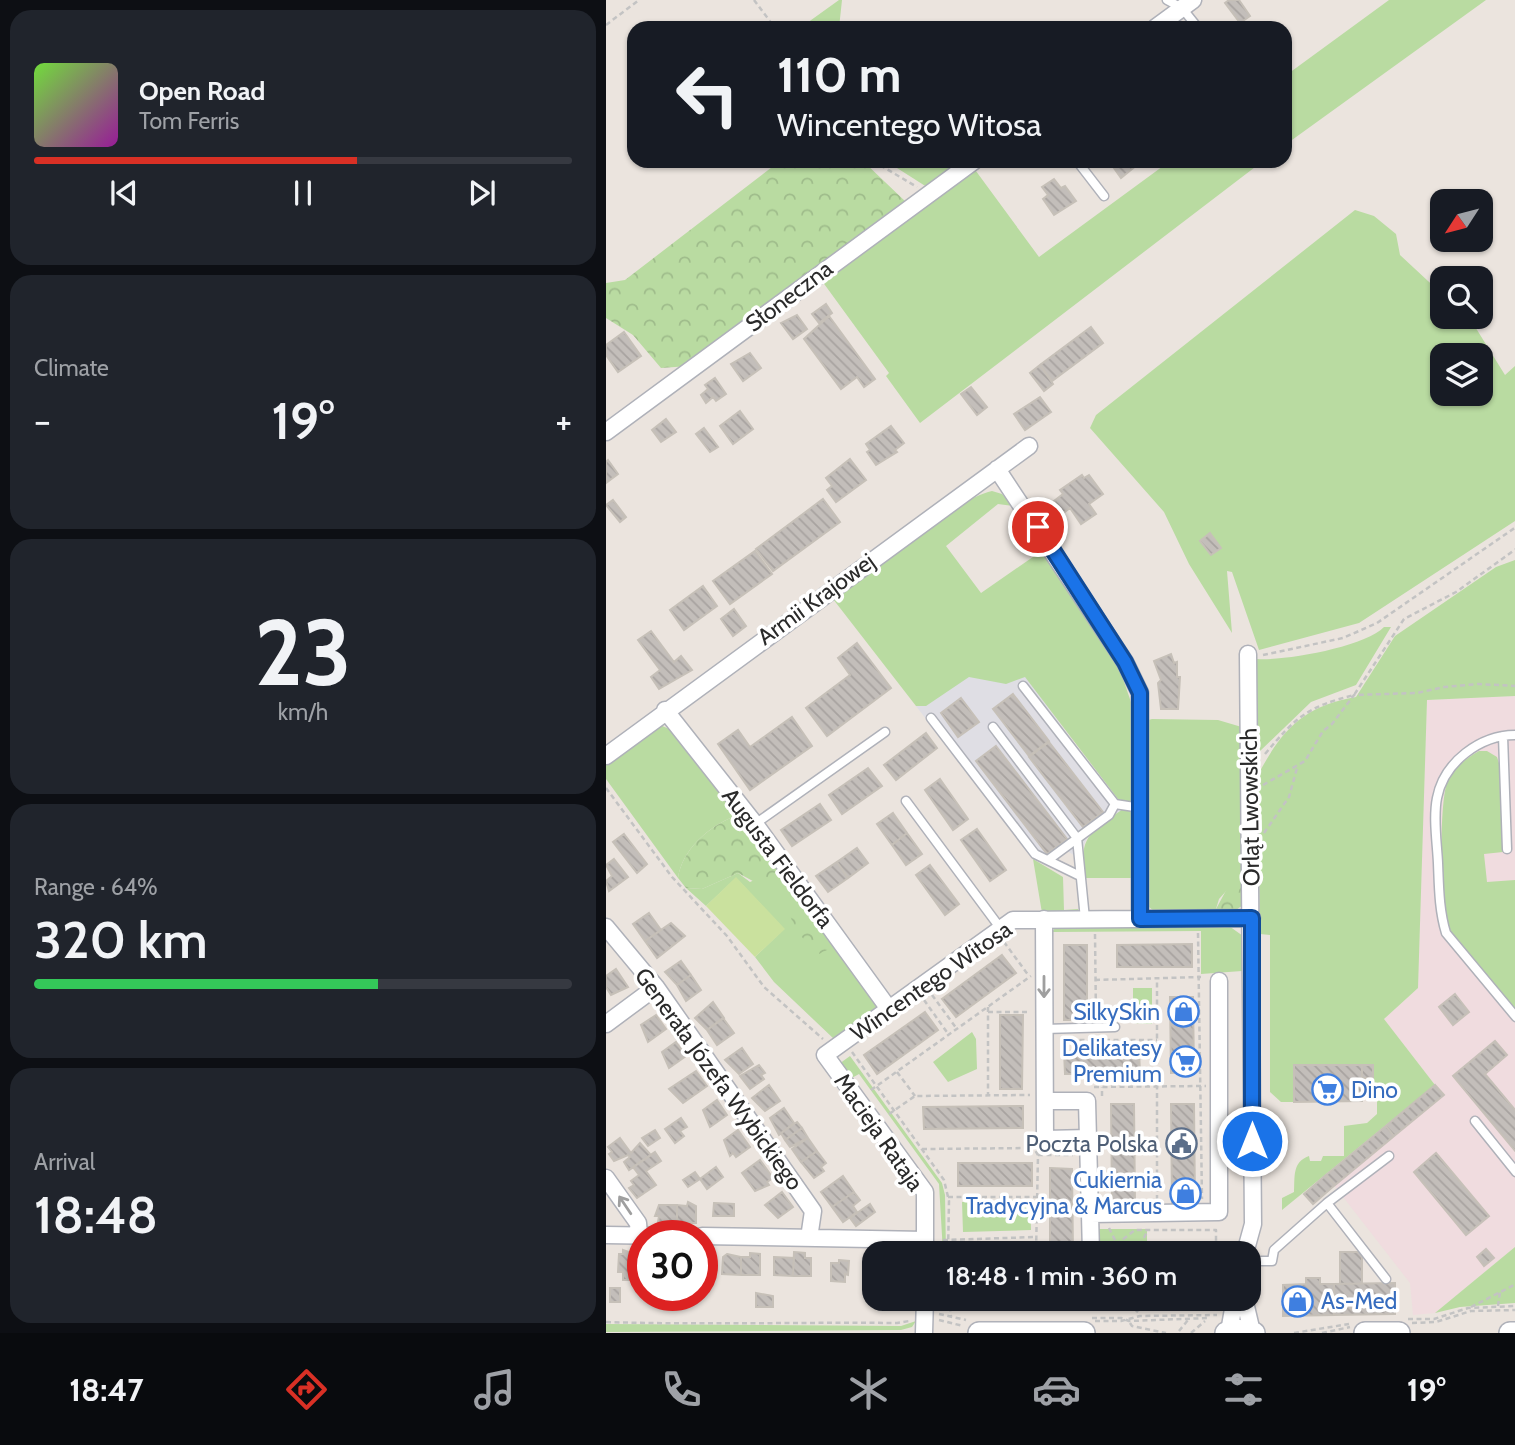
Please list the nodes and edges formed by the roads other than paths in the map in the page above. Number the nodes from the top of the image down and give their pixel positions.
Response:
1 (1167, 0) edge
2 (1188, 4) edge
3 (1165, 21) edge
4 (1195, 21) edge
5 (964, 168) edge
6 (1082, 168) edge
7 (1104, 196) dead end
8 (606, 432) edge
9 (1029, 446) dead end
10 (997, 469) junction
11 (1248, 654) road end
12 (1023, 686) dead end
13 (665, 710) junction
14 (931, 718) dead end
15 (993, 727) dead end
16 (885, 732) dead end
17 (1515, 735) edge
18 (1503, 736) junction
19 (606, 756) edge
20 (906, 802) dead end
21 (1115, 804) junction
22 (1142, 808) junction
23 (755, 824) junction
24 (1077, 838) junction
25 (1507, 849) dead end
26 (1048, 860) junction
27 (1080, 876) junction
28 (1252, 918) junction
29 (1044, 919) junction
30 (1085, 919) junction
31 (1140, 919) junction
32 (606, 927) edge
33 (1005, 936) junction
34 (1219, 981) dead end
35 (656, 987) junction
36 (889, 1009) junction
37 (1515, 1017) edge
38 (606, 1024) edge
39 (1115, 1027) dead end
40 (1049, 1029) junction
41 (829, 1052) joint
42 (1038, 1098) junction
43 (1475, 1121) dead end
44 (1088, 1138) junction
45 (1389, 1156) dead end
46 (1515, 1172) edge
47 (606, 1178) edge
48 (1326, 1203) junction
49 (1091, 1214) junction
50 (636, 1220) edge
51 (606, 1235) edge
52 (627, 1235) edge
53 (718, 1236) edge
54 (809, 1238) junction
55 (925, 1241) edge
56 (1091, 1241) edge
57 (1248, 1241) edge
58 (862, 1242) edge
59 (1261, 1261) edge
60 (1386, 1279) dead end
61 (1247, 1311) edge
62 (1231, 1319) edge
63 (1082, 1327) edge
64 (971, 1328) edge
65 (1402, 1328) edge
66 (1360, 1329) edge
67 (1002, 1333) edge
68 (1253, 1333) edge

1 - 2 lane
2 - 3 street
2 - 4 lane
5 - 8 street, Słoneczna
6 - 7 lane
9 - 10 street, Armii Krajowej
10 - 13 street, Armii Krajowej
10 - 22 street
11 - 28 street, Orląt Lwowskich
12 - 21 lane
13 - 19 street, Armii Krajowej
13 - 23 street, Augusta Fieldorfa
14 - 26 lane
15 - 24 lane
16 - 23 lane
17 - 18 lane
18 - 25 lane
18 - 37 lane
20 - 33 lane
21 - 22 lane
21 - 24 lane
22 - 31 street
23 - 36 street, Augusta Fieldorfa
24 - 26 lane
24 - 27 lane
26 - 27 lane
27 - 30 lane
28 - 31 street, Wincentego Witosa
28 - 57 street, Orląt Lwowskich
29 - 30 street, Wincentego Witosa
29 - 33 street, Wincentego Witosa
29 -> 40 street
30 - 31 street, Wincentego Witosa
32 - 35 street, Generała Józefa Wybickiego
33 - 36 street, Wincentego Witosa
34 - 49 street
35 - 38 street
35 - 54 street, Generała Józefa Wybickiego
36 - 41 street, Wincentego Witosa
39 - 40 lane
40 - 42 street
41 - 55 street, Macieja Rataja
42 - 44 street
42 - 44 street
43 - 46 lane
44 - 49 street
45 - 48 lane
50 -> 47 street
48 - 59 lane
48 - 60 lane
49 - 56 street
51 - 52 street
53 - 54 street
54 - 58 street
61 - 68 street
62 - 68 street
63 - 67 street
64 - 67 street
65 - 66 street

